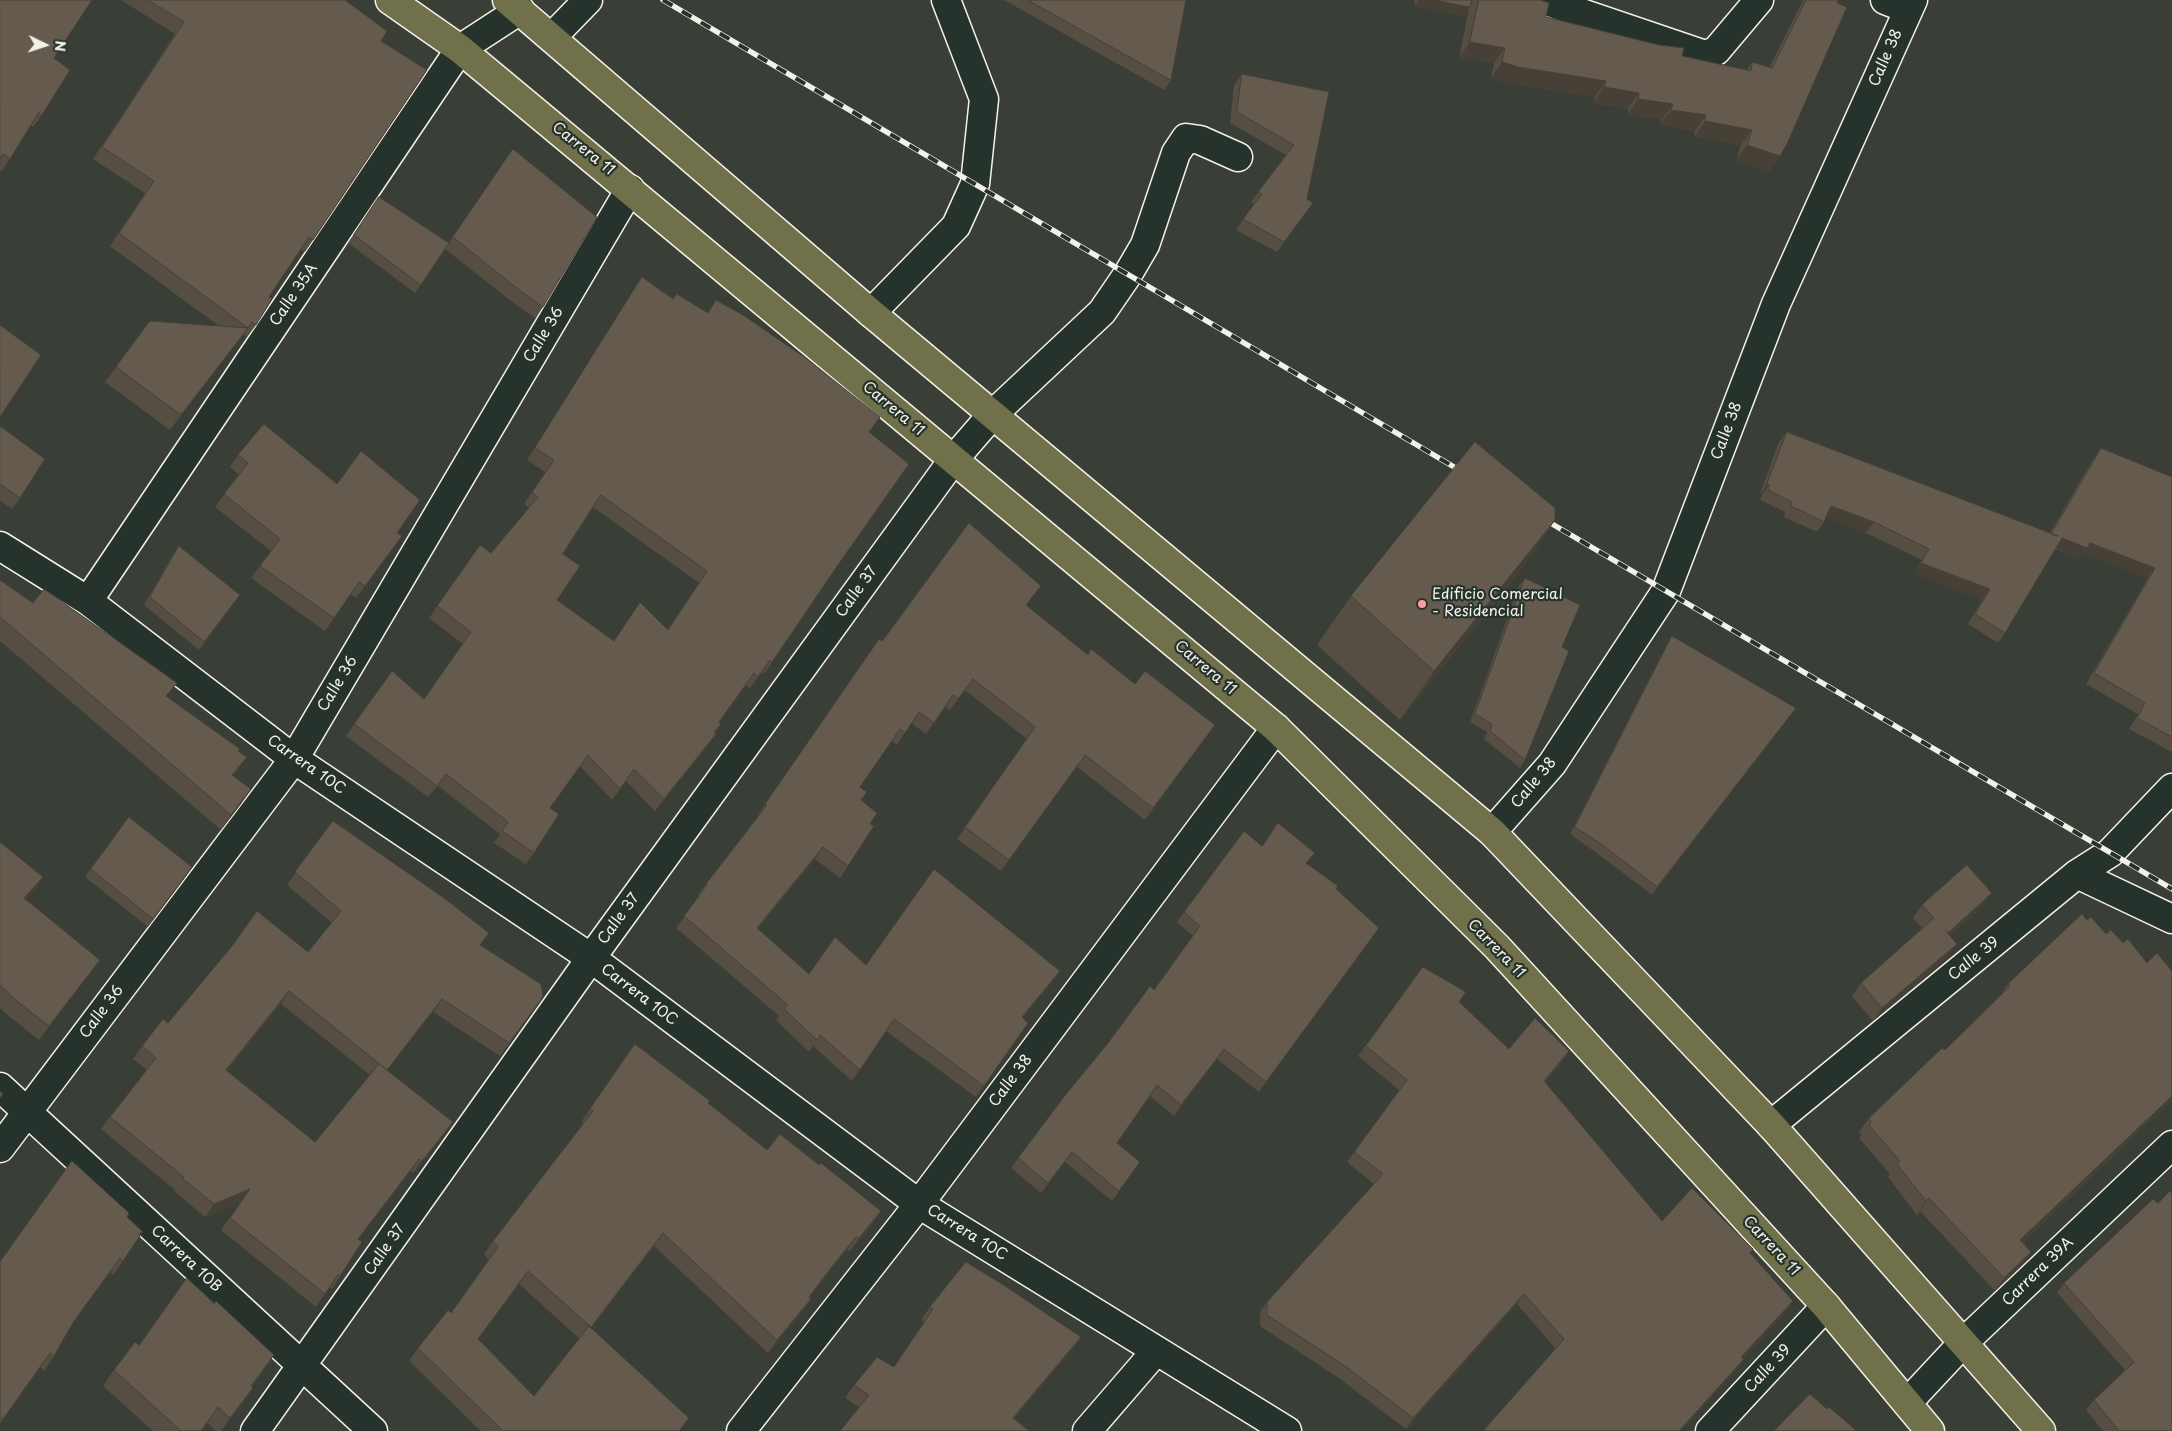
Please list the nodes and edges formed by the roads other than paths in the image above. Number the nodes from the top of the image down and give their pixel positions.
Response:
1 (390, 0) edge
2 (588, 0) edge
3 (946, 0) edge
4 (1543, 0) edge
5 (1759, 0) edge
6 (1902, 3) edge
7 (513, 5) edge
8 (552, 37) junction
9 (460, 48) junction
10 (1238, 157) dead end
11 (630, 189) junction
12 (871, 313) junction
13 (992, 414) junction
14 (953, 460) junction
15 (0, 546) edge
16 (88, 601) junction
17 (1276, 728) junction
18 (294, 759) junction
19 (2172, 788) edge
20 (1492, 832) junction
21 (2077, 874) junction
22 (2172, 919) edge
23 (591, 958) junction
24 (0, 1087) edge
25 (26, 1112) junction
26 (1771, 1125) junction
27 (2172, 1145) edge
28 (0, 1148) edge
29 (919, 1204) junction
30 (1826, 1306) junction
31 (1963, 1343) junction
32 (1156, 1351) junction
33 (302, 1366) junction
34 (1907, 1403) junction
35 (255, 1431) edge
36 (373, 1431) edge
37 (741, 1431) edge
38 (1087, 1431) edge
39 (1287, 1431) edge
40 (1710, 1431) edge
41 (1930, 1431) edge
42 (2041, 1431) edge

1 - 9 main road, Carrera 11
2 - 8 street
3 - 12 street
4 - 5 street
6 - 20 street, Calle 38
7 - 8 main road
7 - 9 street, Calle 35A
8 - 12 main road
9 - 11 main road, Carrera 11
9 - 16 street, Calle 35A
10 - 13 street, Calle 37
11 - 14 main road, Carrera 11
11 - 18 street, Calle 36
12 - 13 main road
13 - 14 street, Calle 37
13 - 20 main road
14 - 17 main road, Carrera 11
14 - 23 street, Calle 37
15 - 16 street, Carrera 10C
16 - 18 street, Carrera 10C
17 - 29 street, Calle 38
17 - 30 main road, Carrera 11
18 - 23 street, Carrera 10C
18 - 25 street, Calle 36
19 - 21 street, Calle 39
20 - 26 main road
21 - 22 street
21 - 26 street, Calle 39
23 - 29 street, Carrera 10C
23 - 33 street, Calle 37
24 - 25 street, Carrera 10B
25 - 28 street, Calle 36
25 - 33 street, Carrera 10B
26 - 31 main road
27 - 31 street, Carrera 39A
29 - 32 street, Carrera 10C
29 - 37 street, Calle 38
30 - 34 main road, Carrera 11
30 - 40 street, Calle 39
31 - 34 street, Carrera 39A
31 - 42 main road
32 - 38 street
32 - 39 street, Carrera 10C
33 - 35 street, Calle 37
33 - 36 street, Carrera 10B
34 - 41 main road, Carrera 11

